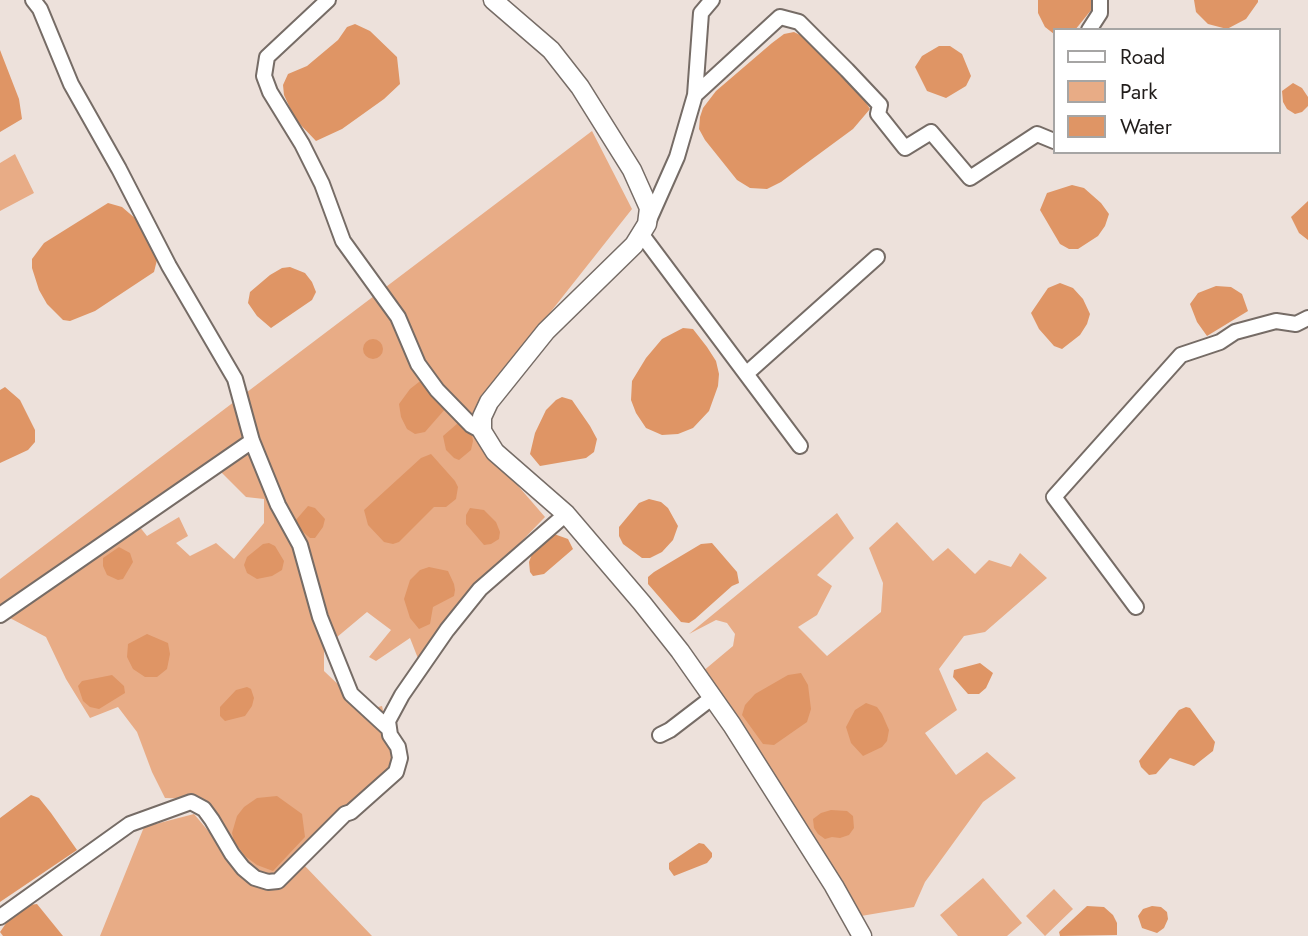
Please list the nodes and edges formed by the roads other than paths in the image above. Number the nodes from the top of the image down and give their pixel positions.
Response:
1 (33, 0) edge
2 (328, 0) edge
3 (493, 0) edge
4 (712, 0) edge
5 (1100, 0) edge
6 (1089, 28) edge
7 (695, 95) junction
8 (1052, 140) edge
9 (645, 229) junction
10 (877, 257) dead end
11 (1308, 318) edge
12 (746, 374) junction
13 (482, 431) junction
14 (252, 441) junction
15 (800, 446) dead end
16 (566, 514) junction
17 (1136, 607) dead end
18 (0, 615) edge
19 (713, 697) junction
20 (389, 729) junction
21 (660, 736) dead end
22 (0, 917) edge
23 (862, 936) edge

1 - 14 street
2 - 13 street
3 - 9 street
4 - 7 street
5 - 6 street
7 - 8 street
7 - 9 street
9 - 12 street
9 - 13 street
10 - 12 street
11 - 17 street
12 - 15 street
13 - 16 street
14 - 18 street
14 - 20 street
16 - 19 street
16 - 20 street
19 - 21 street
19 - 23 street
20 - 22 street

